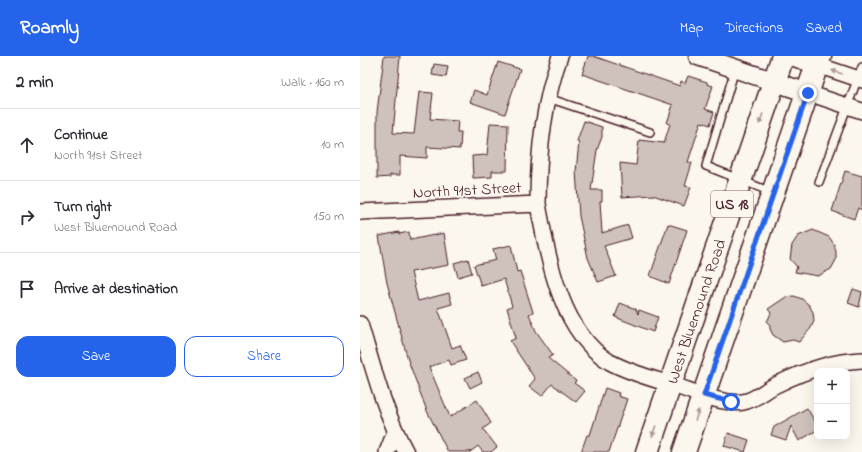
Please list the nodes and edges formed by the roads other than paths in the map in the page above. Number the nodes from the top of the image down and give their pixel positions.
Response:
1 (560, 56) edge
2 (698, 56) edge
3 (783, 56) edge
4 (792, 56) edge
5 (818, 60) edge
6 (735, 69) junction
7 (861, 75) edge
8 (774, 82) junction
9 (808, 93) junction
10 (548, 98) junction
11 (848, 106) junction
12 (862, 111) edge
13 (650, 132) dead end
14 (740, 181) junction
15 (819, 182) dead end
16 (773, 193) junction
17 (538, 204) junction
18 (360, 212) edge
19 (360, 324) edge
20 (862, 360) edge
21 (670, 384) junction
22 (704, 395) junction
23 (395, 432) junction
24 (387, 452) edge
25 (406, 452) edge
26 (647, 452) edge
27 (684, 452) edge

1 - 10 street
2 - 6 street
3 - 8 main road, West Bluemound Road / US 18
4 - 5 street
7 -> 5 street
5 - 9 main road, US 18
6 - 8 street
6 - 14 lane
7 - 11 lane
8 - 9 street
8 -> 14 main road, West Bluemound Road / US 18
9 - 11 street
9 - 16 main road, US 18
10 - 13 lane
10 - 17 street
11 - 12 street
11 - 15 lane
14 - 16 lane
14 - 21 main road, West Bluemound Road / US 18
16 - 22 main road, US 18
17 - 18 street, North 91st Street
17 - 21 street, North 91st Street
19 - 23 street
20 - 22 street, North 91st Street
21 - 22 street, North 91st Street
21 -> 26 main road, West Bluemound Road / US 18
27 -> 22 main road, US 18
23 - 24 street
23 - 25 street

